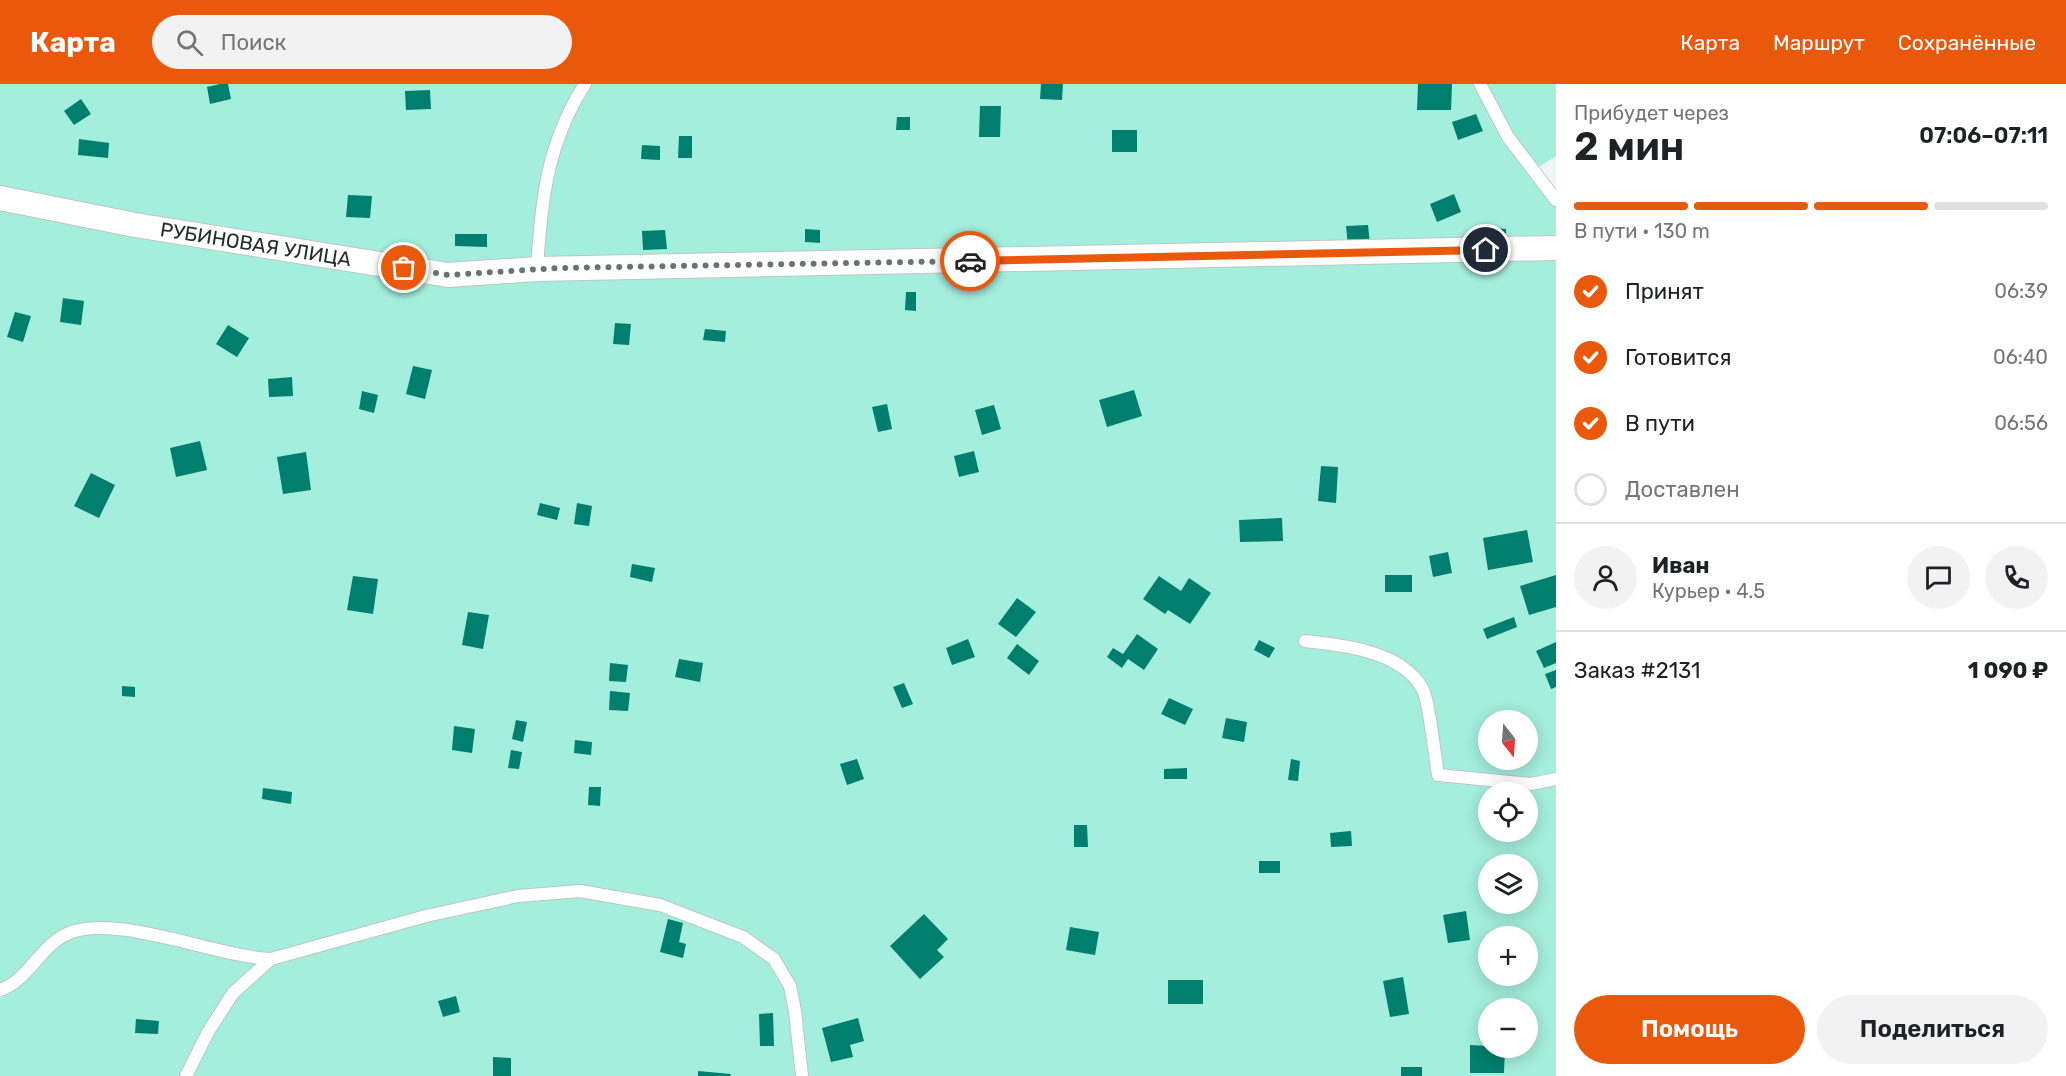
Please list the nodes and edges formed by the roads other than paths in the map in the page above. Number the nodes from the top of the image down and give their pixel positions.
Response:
1 (585, 84) edge
2 (1480, 84) edge
3 (0, 198) edge
4 (1556, 200) edge
5 (1556, 248) edge
6 (537, 269) junction
7 (1305, 641) dead end
8 (1556, 779) edge
9 (271, 959) junction
10 (0, 990) edge
11 (186, 1076) edge
12 (802, 1076) edge

1 - 6 lane
2 - 4 lane
3 - 6 street, РУБИНОВАЯ УЛИЦА
5 - 6 street, РУБИНОВАЯ УЛИЦА
7 - 8 lane
9 - 10 lane
9 - 11 lane
9 - 12 lane

